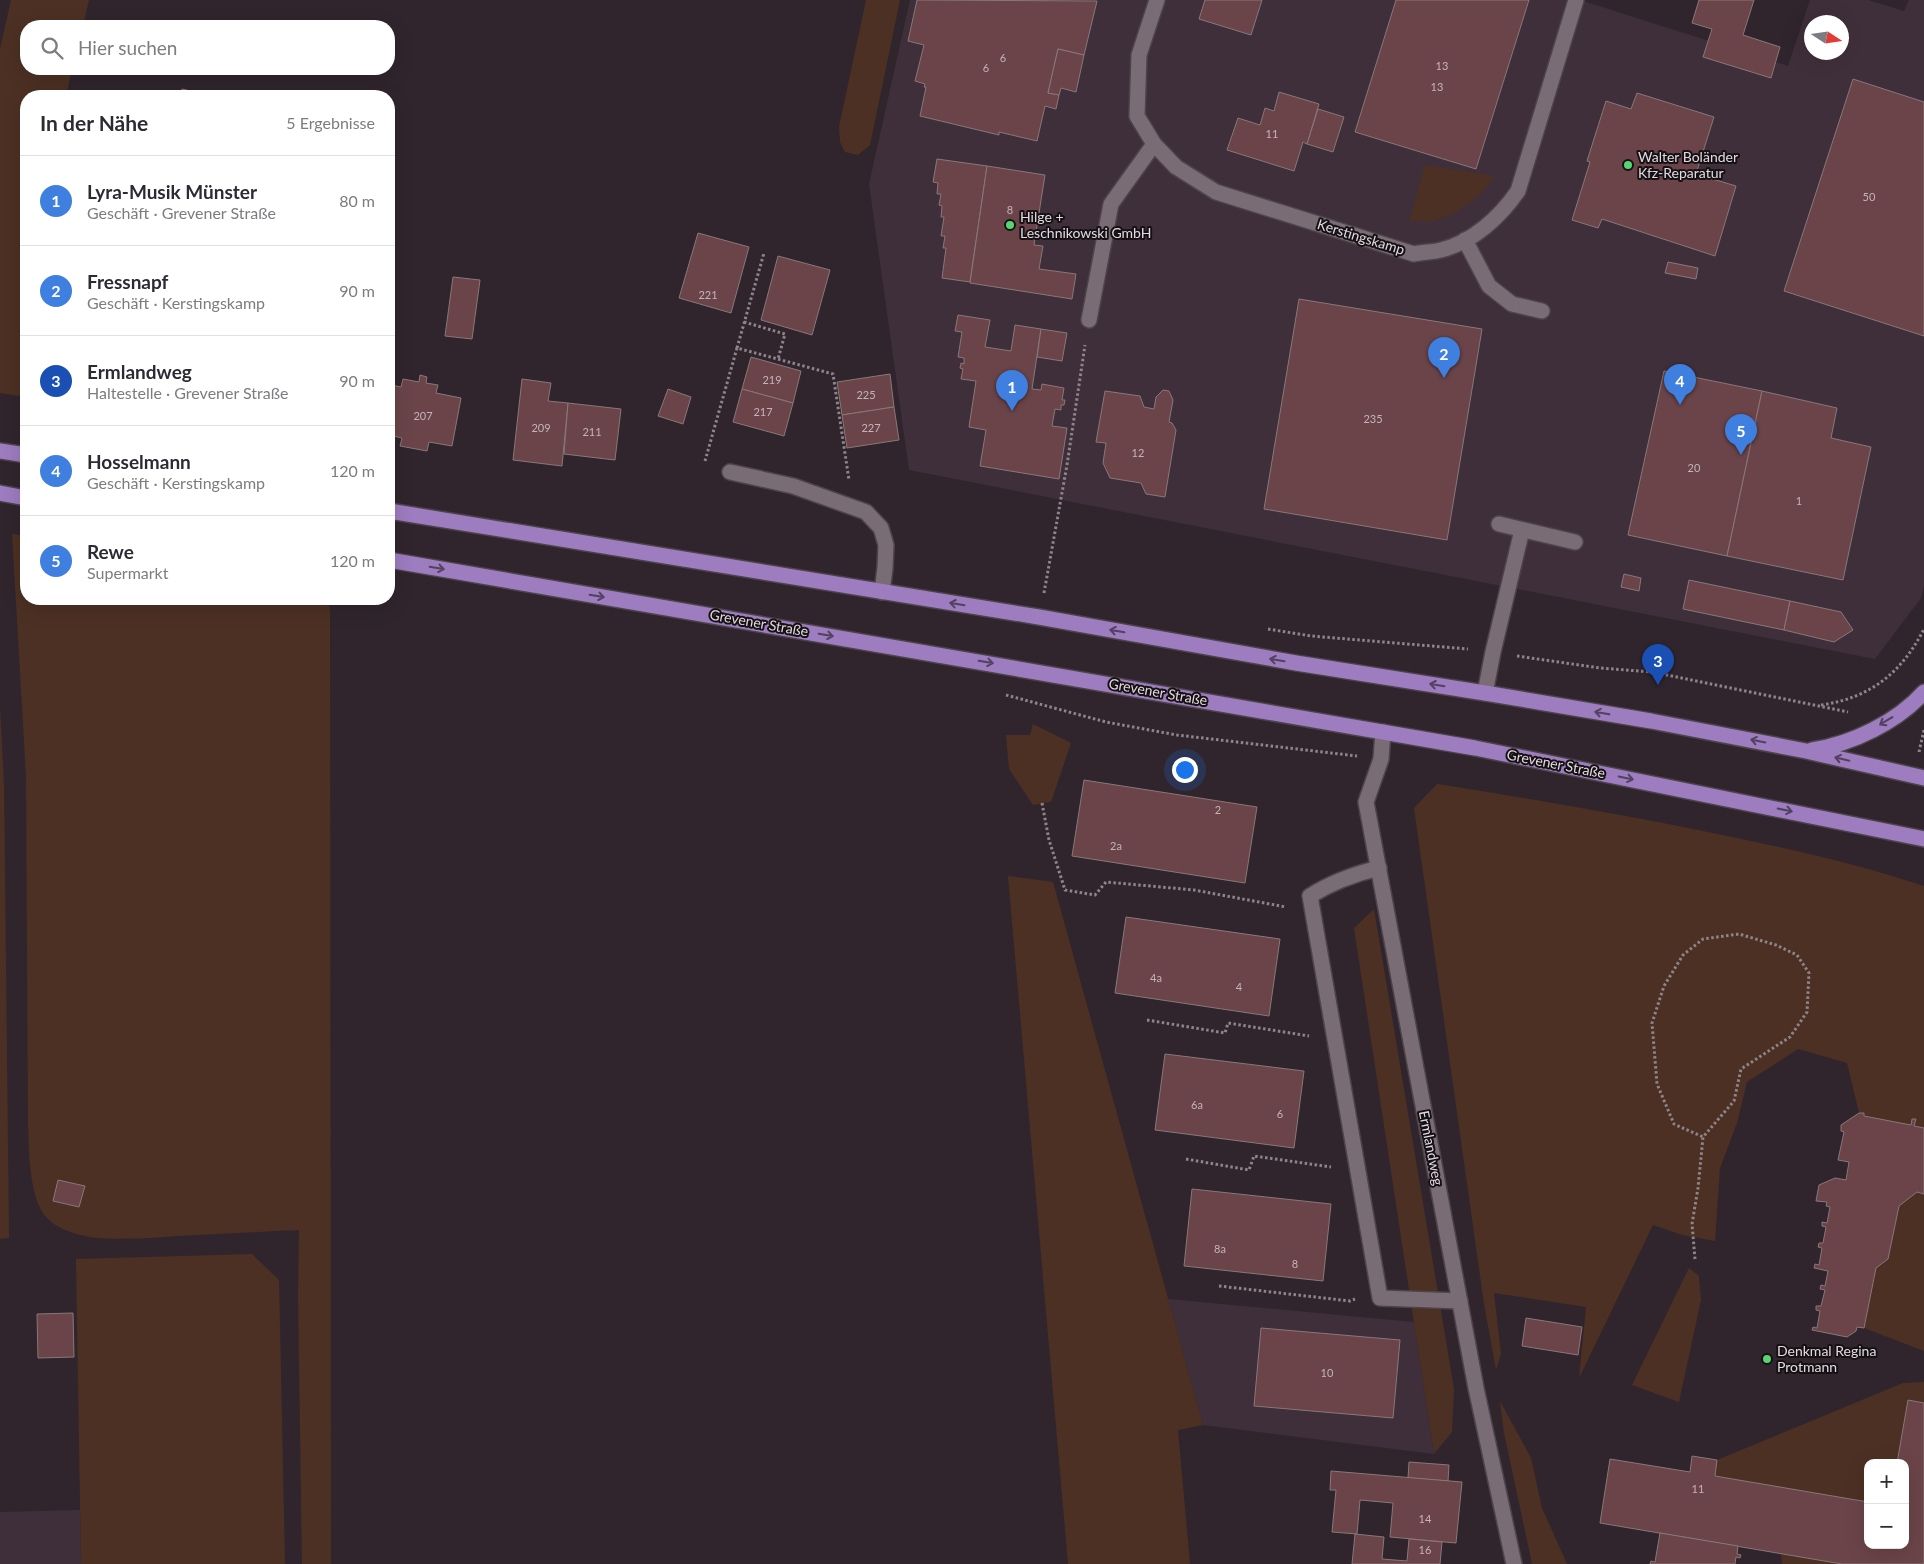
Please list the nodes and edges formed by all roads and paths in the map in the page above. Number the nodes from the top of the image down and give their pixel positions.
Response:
1 (1157, 0) edge
2 (1576, 0) edge
3 (1154, 144) junction
4 (1465, 240) junction
5 (764, 253) dead end
6 (1542, 311) dead end
7 (1089, 320) joint
8 (744, 322) junction
9 (737, 348) junction
10 (778, 359) junction
11 (0, 451) edge
12 (20, 454) edge
13 (730, 472) joint
14 (0, 493) edge
15 (20, 497) edge
16 (854, 507) junction
17 (395, 513) edge
18 (1500, 524) dead end
19 (1522, 530) junction
20 (1575, 542) dead end
21 (395, 561) edge
22 (882, 592) junction
23 (1044, 594) junction
24 (1053, 595) dead end
25 (1039, 617) junction
26 (1263, 628) dead end
27 (1924, 629) edge
28 (1493, 652) junction
29 (1924, 692) edge
30 (1486, 693) junction
31 (1924, 730) edge
32 (1383, 732) junction
33 (1806, 750) junction
34 (1918, 754) dead end
35 (1924, 778) edge
36 (1042, 803) dead end
37 (1924, 839) edge
38 (1379, 868) junction
39 (1313, 912) junction
40 (1147, 1020) dead end
41 (1336, 1040) junction
42 (1703, 1136) junction
43 (1186, 1159) dead end
44 (1358, 1170) junction
45 (1695, 1259) dead end
46 (1220, 1286) dead end
47 (1379, 1290) junction
48 (1460, 1301) junction
49 (1514, 1564) edge

1 - 3 street, Kerstingskamp
2 - 4 street, Kerstingskamp
3 - 4 street, Kerstingskamp
3 - 7 street
4 - 6 street
5 - 8 path
7 - 23 path
8 - 9 path
8 - 10 path
9 - 10 path
9 - 13 path
10 - 16 path
11 - 12 main road
13 - 16 street
14 - 15 main road
16 - 22 street
17 - 22 main road
18 - 19 street
19 - 20 street
19 - 28 street
21 -> 32 main road, Grevener Straße
25 -> 22 main road
23 - 24 path
23 - 25 path
30 -> 25 main road
26 - 28 path
27 - 28 path
28 - 30 street
29 -> 33 main road
33 -> 30 main road
31 - 34 path
32 -> 37 main road, Grevener Straße
32 - 38 street, Ermlandweg
35 -> 33 main road
36 - 39 path
38 - 39 street
38 - 48 street, Ermlandweg
39 - 41 street
40 - 41 path
41 - 44 street
42 - 42 path
42 - 45 path
43 - 44 path
44 - 47 street
46 - 47 path
47 - 48 street
48 - 49 street, Ermlandweg

